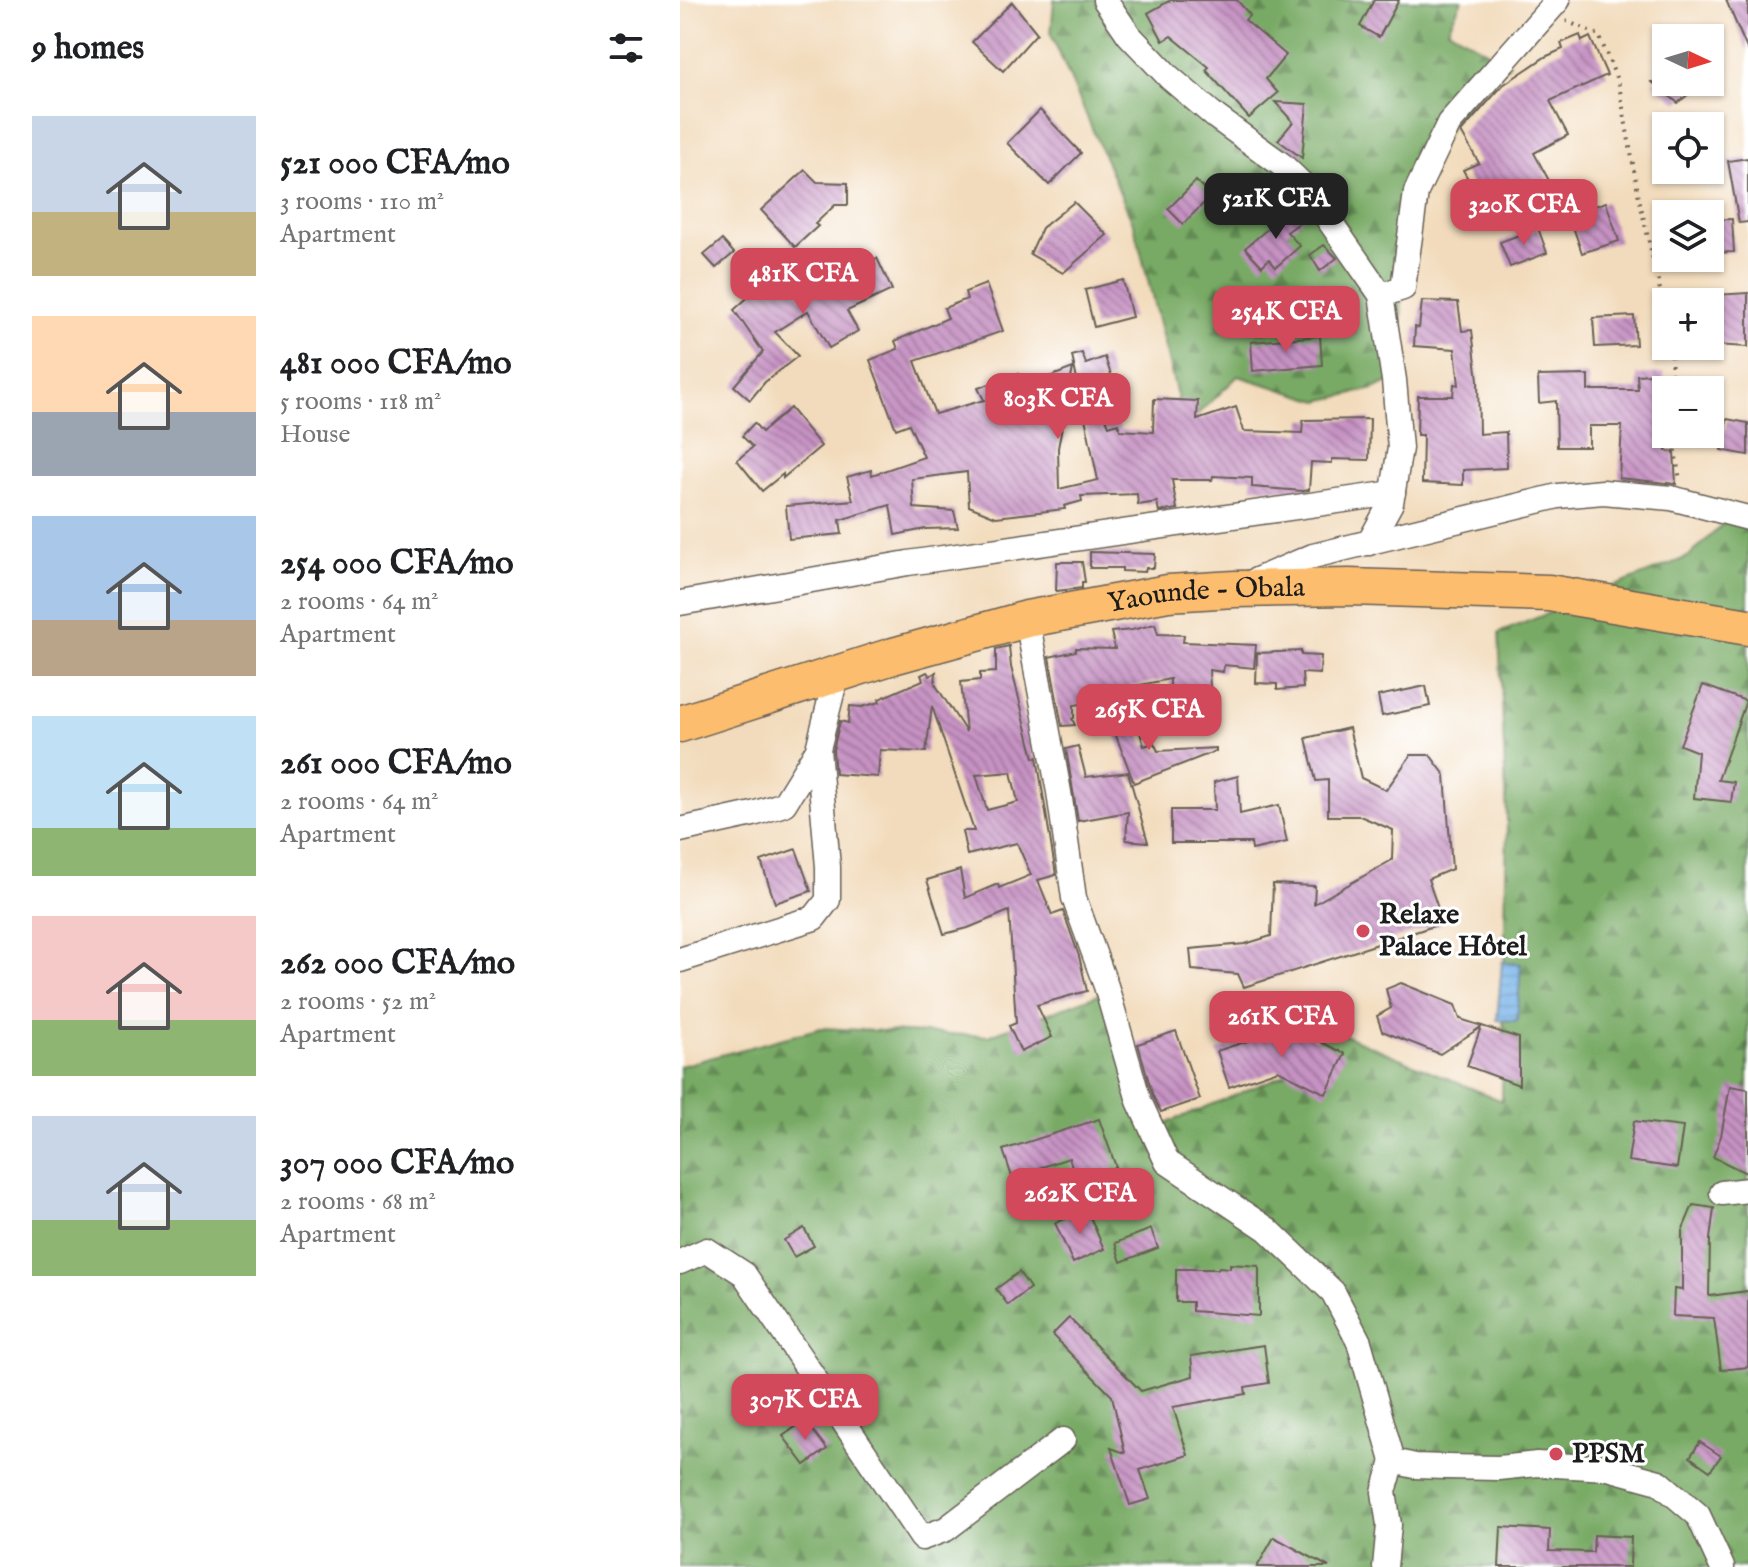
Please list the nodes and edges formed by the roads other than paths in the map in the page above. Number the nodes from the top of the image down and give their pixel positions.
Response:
1 (1105, 0) edge
2 (1552, 8) edge
3 (1381, 295) junction
4 (1393, 493) junction
5 (1748, 518) edge
6 (1369, 543) junction
7 (1235, 589) junction
8 (680, 603) edge
9 (1027, 619) junction
10 (1748, 627) edge
11 (837, 673) junction
12 (680, 724) edge
13 (818, 749) junction
14 (680, 830) edge
15 (680, 960) edge
16 (1748, 1190) edge
17 (1722, 1193) dead end
18 (680, 1262) edge
19 (1063, 1440) dead end
20 (1393, 1461) junction
21 (1385, 1567) edge
22 (1722, 1567) edge

1 - 3 street
2 - 3 street
3 - 4 street
4 - 6 street
4 - 8 street
5 - 6 street
6 - 7 street
7 - 9 highway, Yaounde - Obala
7 - 10 highway, Yaounde - Obala
9 - 11 highway, Yaounde - Obala
9 - 20 street
11 - 12 highway, Yaounde - Obala
11 - 13 street
13 - 14 street
13 - 15 street
16 - 17 street
18 - 19 street
20 - 21 street
20 - 22 street

